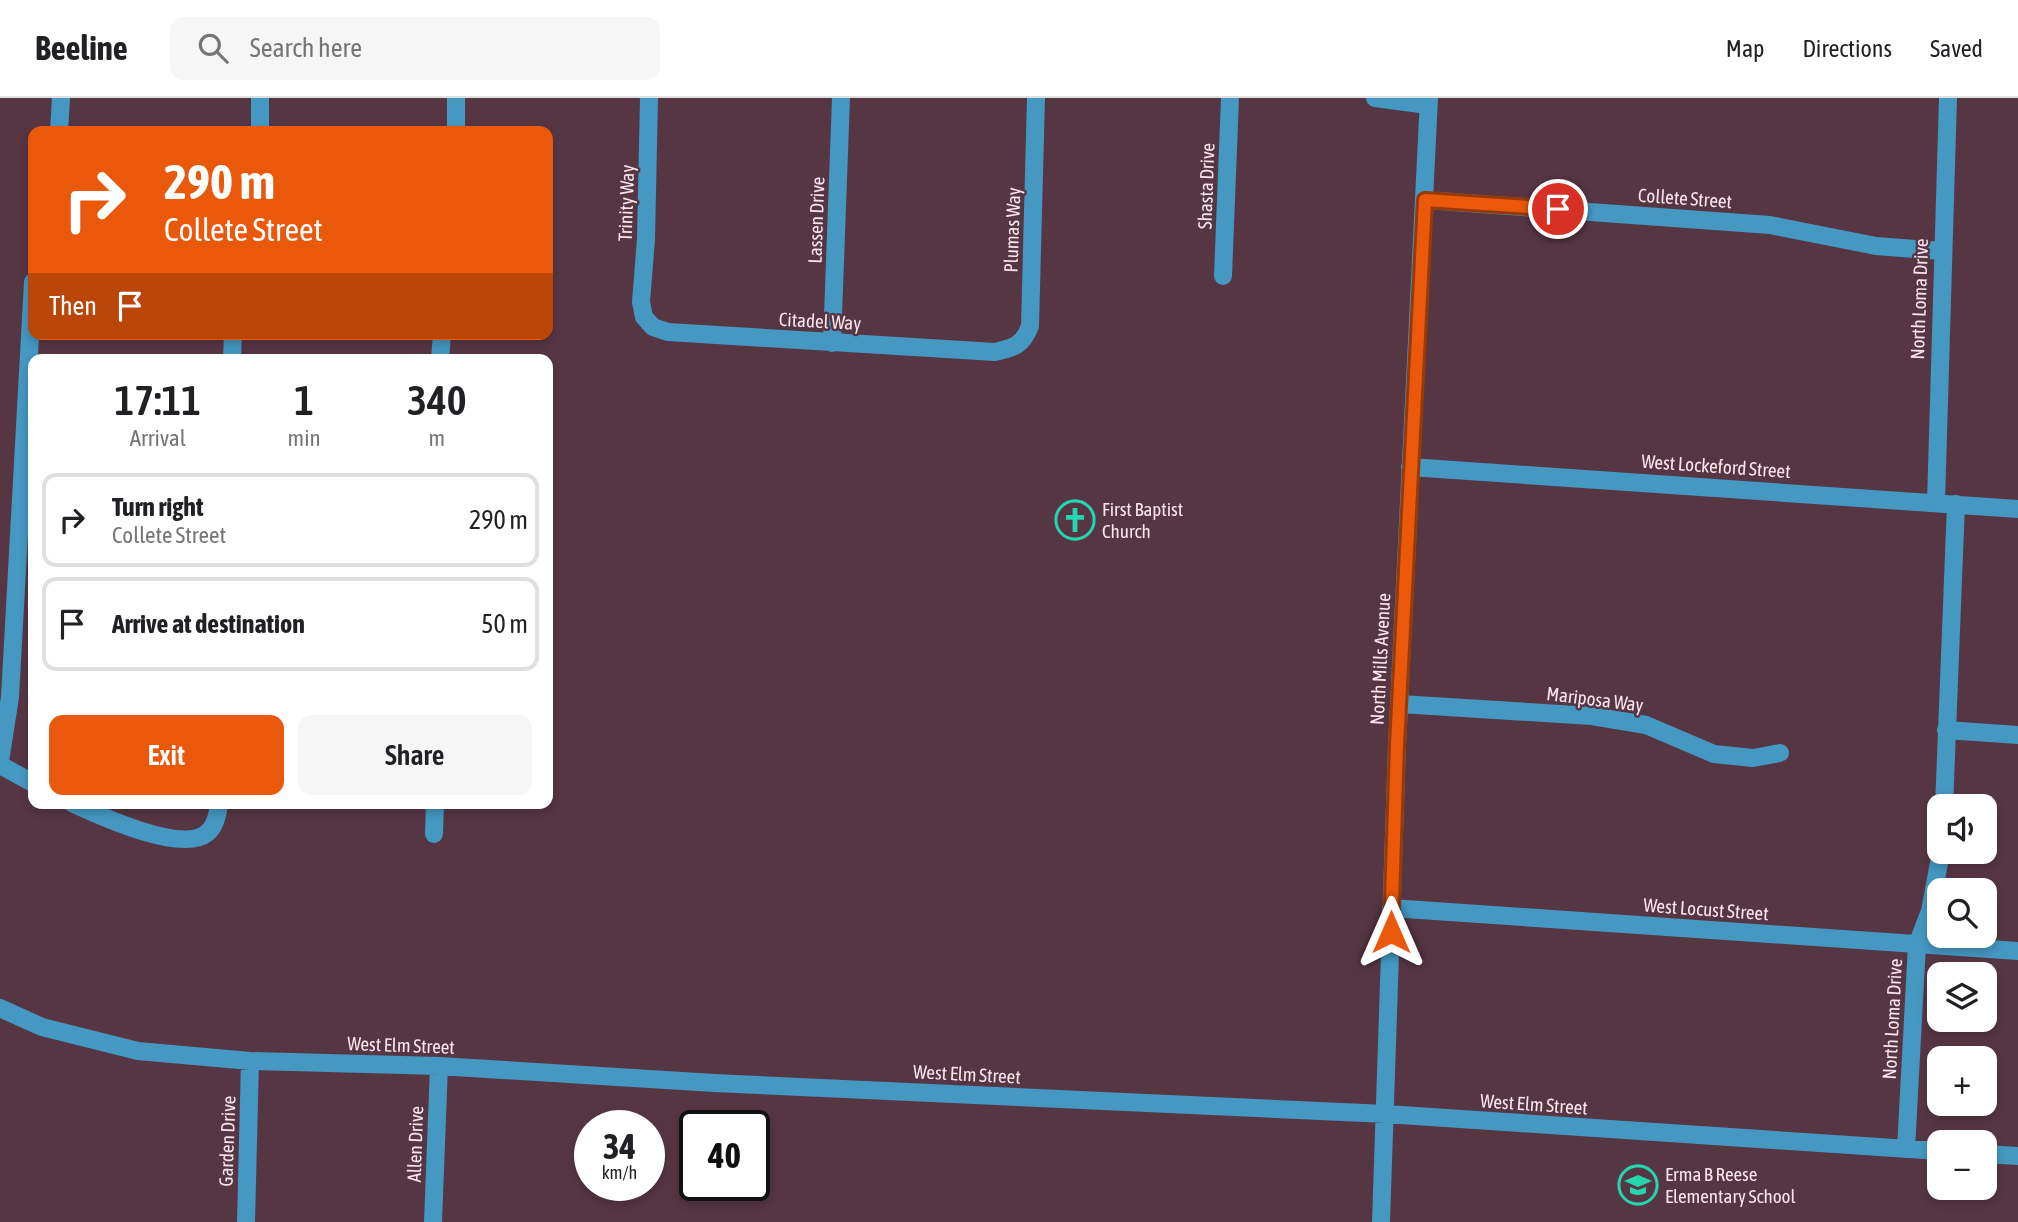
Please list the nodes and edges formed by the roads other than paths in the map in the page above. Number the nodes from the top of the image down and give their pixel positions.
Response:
1 (61, 98) edge
2 (260, 98) edge
3 (456, 98) edge
4 (649, 98) edge
5 (841, 98) edge
6 (1037, 98) edge
7 (1230, 98) edge
8 (1375, 98) edge
9 (1948, 98) edge
10 (1428, 101) edge
11 (59, 126) edge
12 (260, 126) edge
13 (456, 126) edge
14 (1425, 200) junction
15 (1941, 251) junction
16 (1223, 276) dead end
17 (642, 310) joint
18 (832, 343) junction
19 (1005, 350) joint
20 (28, 372) edge
21 (1410, 467) junction
22 (1936, 502) junction
23 (1956, 504) junction
24 (2018, 509) edge
25 (1400, 704) junction
26 (1946, 730) junction
27 (2018, 735) edge
28 (1780, 753) dead end
29 (0, 763) edge
30 (28, 780) edge
31 (1944, 794) edge
32 (85, 809) edge
33 (218, 809) edge
34 (435, 809) edge
35 (434, 834) dead end
36 (1939, 864) edge
37 (1391, 908) junction
38 (1917, 944) junction
39 (2018, 951) edge
40 (0, 1008) edge
41 (250, 1061) junction
42 (439, 1066) junction
43 (1386, 1114) junction
44 (1906, 1149) junction
45 (1927, 1150) edge
46 (1997, 1155) edge
47 (2018, 1156) edge
48 (246, 1222) edge
49 (433, 1222) edge
50 (1381, 1222) edge

1 - 11 street
2 - 12 street
3 - 13 street
4 - 17 street, Trinity Way
5 - 18 street, Lassen Drive
6 - 19 street, Plumas Way
7 - 16 street, Shasta Drive
8 - 10 street
9 - 15 street, North Loma Drive
10 - 14 street, North Mills Avenue
14 - 15 street, Collete Street
14 - 21 street, North Mills Avenue
15 - 22 street, North Loma Drive
17 - 18 street, Citadel Way
18 - 19 street, Citadel Way
20 - 29 street
21 - 22 street, West Lockeford Street
21 - 25 street, North Mills Avenue
22 - 23 street, West Lockeford Street
23 - 24 street, West Lockeford Street
23 - 26 street
25 - 28 street, Mariposa Way
25 - 37 street, North Mills Avenue
26 - 27 street
26 - 31 street
29 - 30 street
32 - 33 street
34 - 35 street
36 - 38 street, North Loma Drive
37 - 38 street, West Locust Street
37 - 43 street, North Mills Avenue
38 - 39 street, West Locust Street
38 - 44 street, North Loma Drive
40 - 41 street, West Elm Street
41 - 42 street, West Elm Street
41 - 48 street, Garden Drive
42 - 43 street, West Elm Street
42 - 49 street, Allen Drive
43 - 44 street, West Elm Street
43 - 50 street, North Mills Avenue
44 - 45 street, West Elm Street
46 - 47 street

